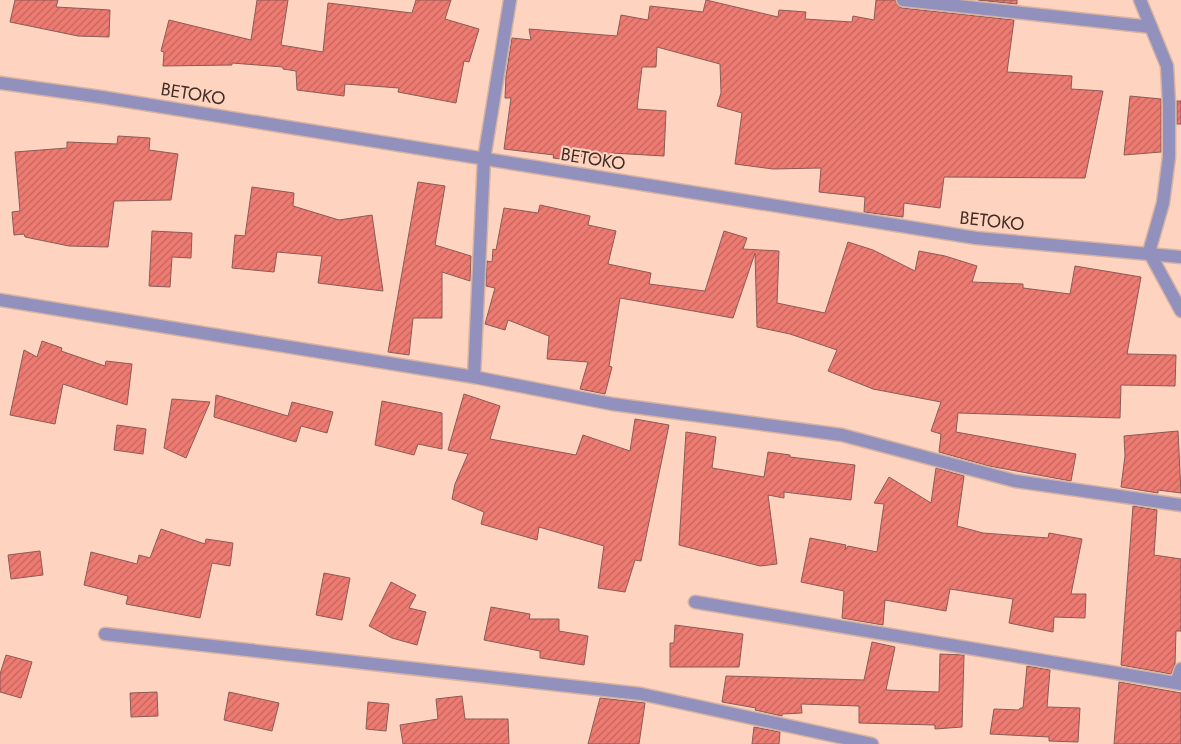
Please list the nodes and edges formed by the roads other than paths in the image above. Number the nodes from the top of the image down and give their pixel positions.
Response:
1 (510, 0) edge
2 (904, 0) edge
3 (1140, 0) edge
4 (1151, 27) junction
5 (0, 83) edge
6 (484, 159) junction
7 (1149, 252) junction
8 (1181, 257) edge
9 (0, 300) edge
10 (1181, 311) edge
11 (474, 377) junction
12 (1181, 505) edge
13 (695, 602) dead end
14 (105, 634) dead end
15 (1181, 669) edge
16 (1178, 684) edge
17 (872, 744) edge

1 - 6 street
2 - 4 street
3 - 4 street
4 - 7 street
5 - 6 street, BETOKO
6 - 7 street, BETOKO
6 - 11 street
7 - 8 street, BETOKO
7 - 10 street
9 - 11 street
11 - 12 street
13 - 16 street
14 - 17 street
15 - 16 street

